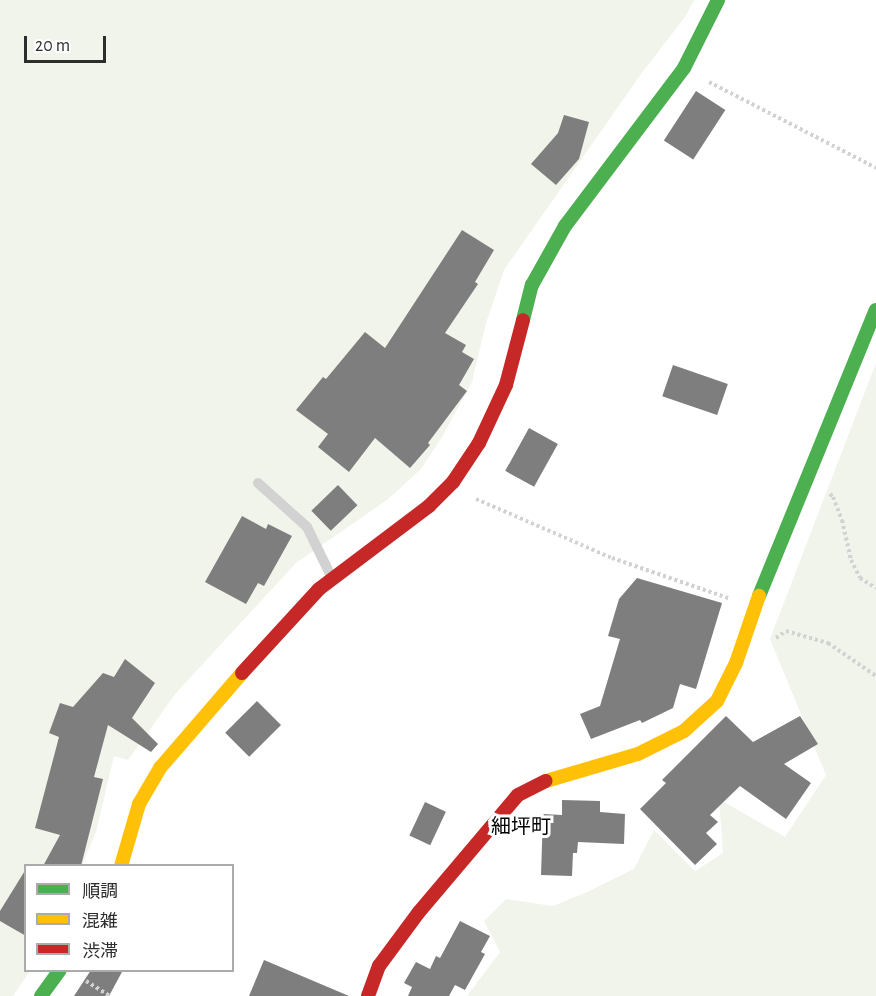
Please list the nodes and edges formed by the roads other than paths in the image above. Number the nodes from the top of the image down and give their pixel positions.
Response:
1 (718, 0) edge
2 (876, 310) edge
3 (258, 483) dead end
4 (332, 579) junction
5 (122, 864) edge
6 (59, 972) edge
7 (41, 996) edge
8 (368, 996) edge

1 - 4 street
2 - 8 street
3 - 4 lane
4 - 5 street
6 - 7 street

